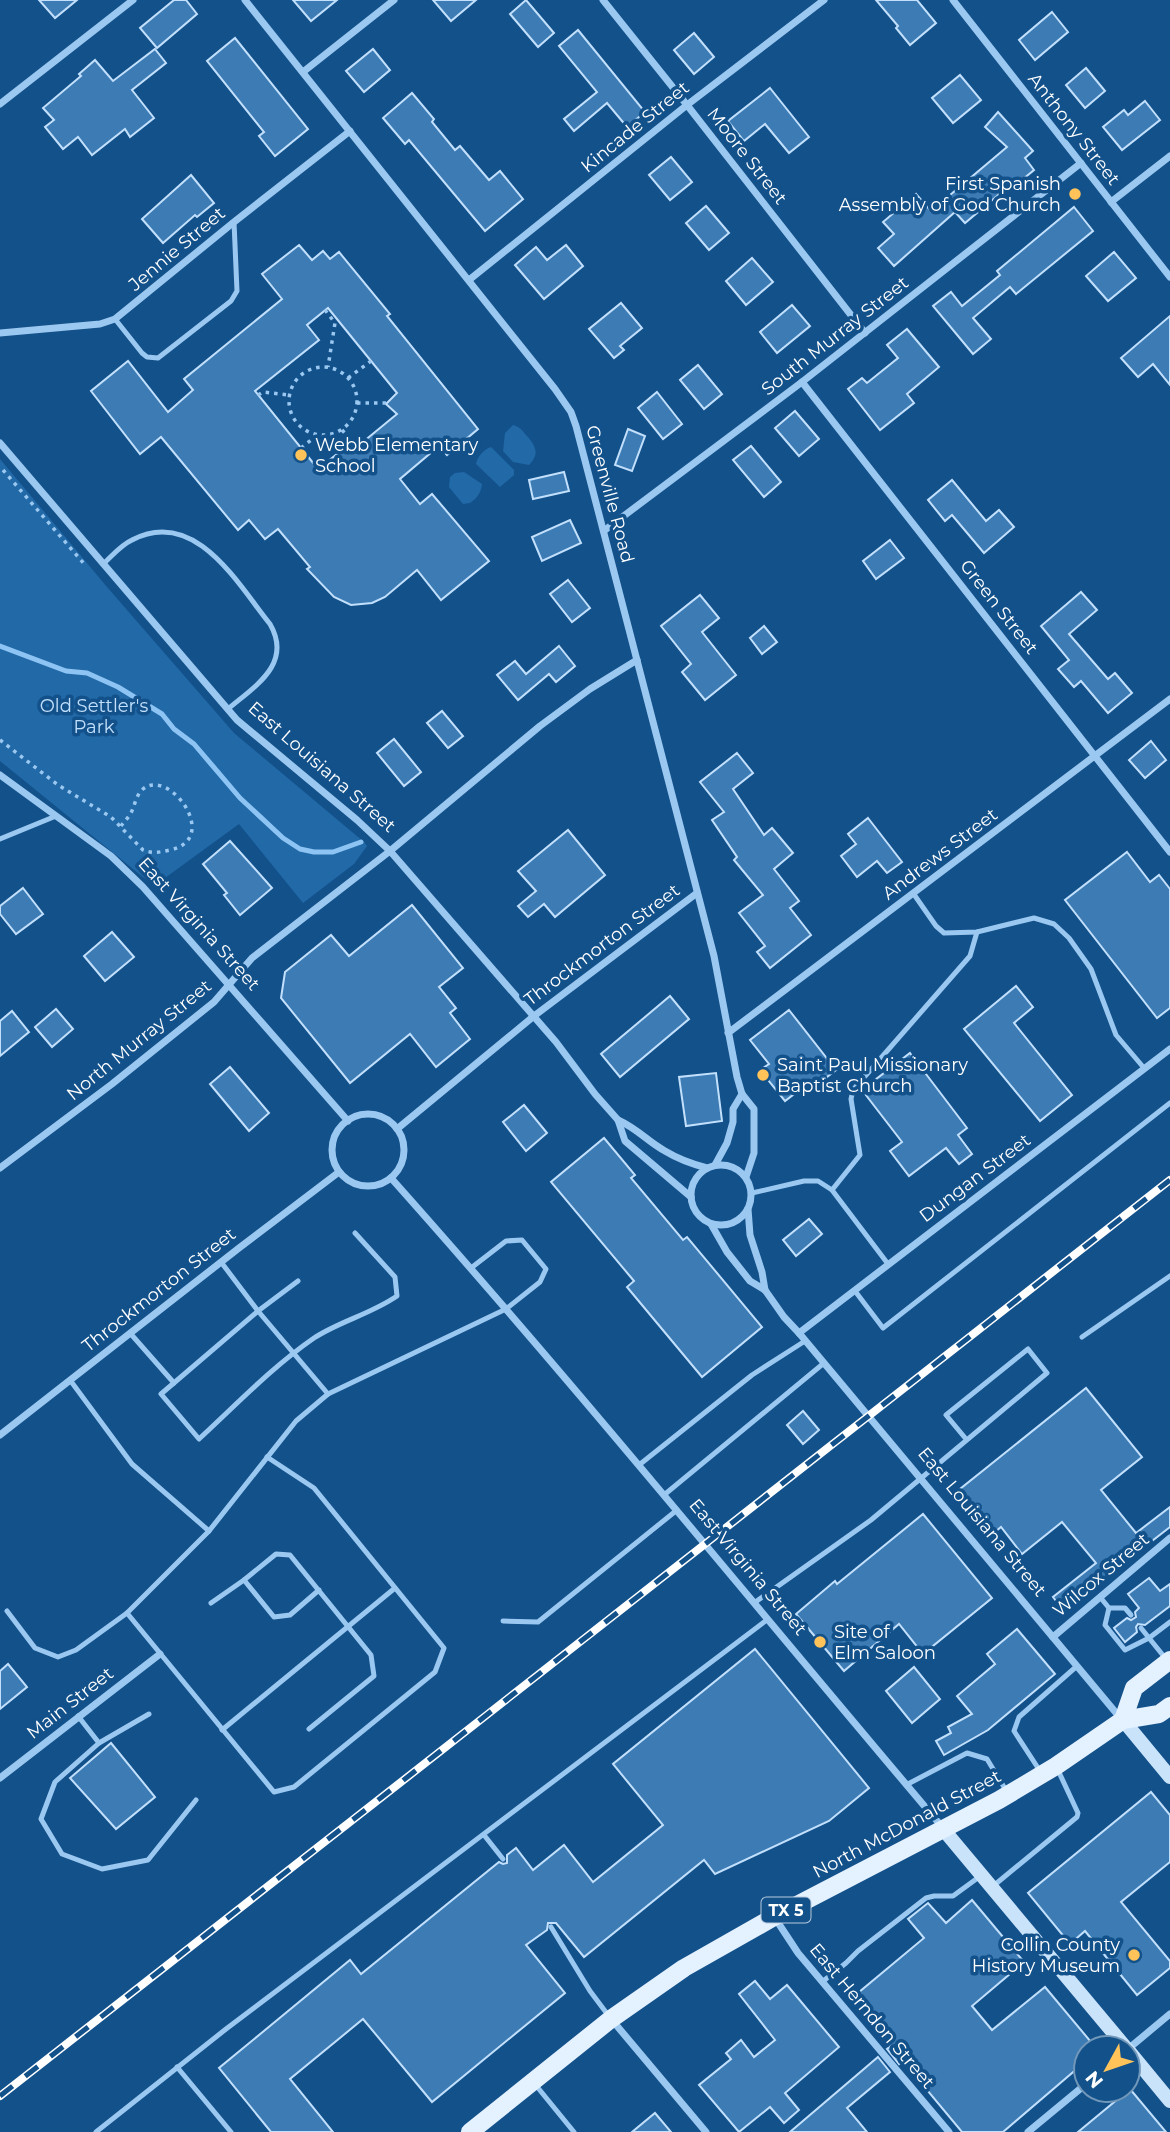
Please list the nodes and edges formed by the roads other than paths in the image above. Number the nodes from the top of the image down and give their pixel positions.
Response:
1 (133, 0) edge
2 (246, 0) edge
3 (394, 0) edge
4 (603, 0) edge
5 (824, 0) edge
6 (953, 0) edge
7 (303, 72) junction
8 (0, 104) edge
9 (687, 105) junction
10 (350, 131) junction
11 (1170, 156) edge
12 (1081, 163) junction
13 (1111, 202) junction
14 (234, 222) junction
15 (1170, 276) edge
16 (469, 280) junction
17 (116, 319) junction
18 (0, 333) edge
19 (865, 333) junction
20 (802, 382) junction
21 (0, 443) edge
22 (605, 530) junction
23 (103, 564) junction
24 (638, 660) junction
25 (1170, 699) edge
26 (228, 709) junction
27 (1096, 756) junction
28 (0, 775) edge
29 (56, 817) junction
30 (0, 839) edge
31 (390, 850) junction
32 (1170, 852) edge
33 (697, 893) junction
34 (913, 893) junction
35 (977, 932) junction
36 (229, 985) junction
37 (534, 1016) junction
38 (728, 1033) junction
39 (1170, 1049) edge
40 (1144, 1068) junction
41 (742, 1094) junction
42 (1170, 1103) edge
43 (618, 1120) junction
44 (348, 1121) junction
45 (397, 1129) junction
46 (710, 1167) junction
47 (0, 1168) edge
48 (340, 1172) junction
49 (746, 1177) junction
50 (391, 1178) junction
51 (832, 1190) junction
52 (752, 1193) junction
53 (691, 1198) junction
54 (748, 1209) junction
55 (711, 1224) junction
56 (355, 1233) dead end
57 (221, 1262) junction
58 (888, 1264) junction
59 (471, 1268) junction
60 (1170, 1276) edge
61 (298, 1281) dead end
62 (765, 1290) junction
63 (855, 1291) junction
64 (506, 1309) junction
65 (258, 1311) junction
66 (130, 1333) junction
67 (799, 1333) junction
68 (1082, 1337) dead end
69 (805, 1341) junction
70 (293, 1353) junction
71 (824, 1363) junction
72 (70, 1380) junction
73 (174, 1383) junction
74 (328, 1394) junction
75 (0, 1435) edge
76 (966, 1439) junction
77 (267, 1457) junction
78 (639, 1465) junction
79 (920, 1478) junction
80 (664, 1495) junction
81 (677, 1510) junction
82 (209, 1531) junction
83 (1167, 1541) edge
84 (1170, 1552) edge
85 (244, 1580) junction
86 (396, 1588) junction
87 (319, 1590) junction
88 (1100, 1597) junction
89 (211, 1603) dead end
90 (754, 1603) junction
91 (1109, 1608) junction
92 (7, 1611) dead end
93 (127, 1613) junction
94 (1131, 1615) dead end
95 (768, 1619) junction
96 (503, 1621) dead end
97 (1170, 1622) edge
98 (349, 1626) junction
99 (1141, 1628) dead end
100 (1053, 1637) junction
101 (1149, 1638) junction
102 (160, 1654) junction
103 (1169, 1661) edge
104 (1077, 1666) junction
105 (1170, 1706) edge
106 (149, 1714) dead end
107 (78, 1716) junction
108 (1123, 1720) junction
109 (309, 1729) dead end
110 (222, 1730) junction
111 (99, 1743) junction
112 (1049, 1770) junction
113 (1170, 1777) edge
114 (0, 1778) edge
115 (906, 1785) junction
116 (1008, 1794) junction
117 (196, 1800) dead end
118 (943, 1829) junction
119 (484, 1835) junction
120 (503, 1859) dead end
121 (981, 1875) junction
122 (992, 1887) junction
123 (774, 1917) junction
124 (551, 1927) dead end
125 (822, 1982) junction
126 (1170, 2014) edge
127 (611, 2019) junction
128 (1114, 2034) edge
129 (1142, 2037) edge
130 (177, 2067) junction
131 (1142, 2067) edge
132 (533, 2082) junction
133 (1072, 2096) edge
134 (1170, 2101) edge
135 (100, 2131) edge
136 (231, 2132) edge
137 (470, 2132) edge
138 (574, 2132) edge
139 (706, 2132) edge
140 (949, 2132) edge
141 (1028, 2132) edge

1 - 8 street
2 - 7 street, Greenville Road
3 - 7 street
4 - 9 street, Moore Street
5 - 9 street, Kincade Street
6 - 12 street, Anthony Street
7 - 10 street, Greenville Road
9 - 16 street, Kincade Street
9 - 19 street, Moore Street
10 - 14 street, Jennie Street
10 - 16 street, Greenville Road
11 - 13 street
12 - 13 street, Anthony Street
12 - 19 street, South Murray Street
13 - 15 street, Anthony Street
14 - 17 street, Jennie Street
14 - 17 lane
16 - 22 street, Greenville Road
17 - 18 street, Jennie Street
19 - 20 street, South Murray Street
20 - 22 street, South Murray Street
20 - 27 street, Green Street
21 - 23 street, East Louisiana Street
22 - 24 street, Greenville Road
23 - 26 street, East Louisiana Street
23 - 26 lane
24 - 31 street
24 - 33 street, Greenville Road
25 - 27 street, Andrews Street
26 - 31 street, East Louisiana Street
27 - 32 street, Green Street
27 - 34 street, Andrews Street
28 - 29 street, East Virginia Street
29 - 30 lane
29 - 36 street, East Virginia Street
31 - 36 street, North Murray Street
31 - 37 street, East Louisiana Street
33 - 37 street, Throckmorton Street
33 - 38 street, Greenville Road
34 - 35 lane
34 - 38 street, Andrews Street
35 - 40 lane
35 - 51 lane
36 - 44 street, East Virginia Street
36 - 47 street, North Murray Street
37 - 43 street, East Louisiana Street
37 - 45 street, Throckmorton Street
38 - 41 street, Greenville Road
39 - 40 street, Dungan Street
40 - 58 street, Dungan Street
41 - 46 street
41 - 49 street, Greenville Road
42 - 63 lane
43 - 46 street, East Louisiana Street
43 - 53 street, East Louisiana Street
44 - 45 street
44 - 48 street
45 - 50 street
46 - 49 street
46 - 53 street
48 - 50 street
48 - 57 street, Throckmorton Street
49 - 52 street
50 - 59 street, East Virginia Street
51 - 52 lane
51 - 58 lane
52 - 54 street
53 - 55 street
54 - 55 street
54 - 62 street, East Louisiana Street
55 - 62 street, East Louisiana Street
56 - 70 lane
57 - 65 lane
57 - 66 street, Throckmorton Street
58 - 63 street, Dungan Street
59 - 64 street, East Virginia Street
59 - 64 lane
60 - 68 lane
61 - 65 lane
62 - 67 street, East Louisiana Street
63 - 67 street, Dungan Street
64 - 74 lane
64 - 78 street, East Virginia Street
65 - 70 lane
65 - 73 lane
66 - 72 street, Throckmorton Street
66 - 73 lane
67 - 69 street, East Louisiana Street
69 - 71 street, East Louisiana Street
69 - 78 lane
70 - 73 lane
70 - 74 lane
71 - 79 street, East Louisiana Street
71 - 80 lane
72 - 75 street, Throckmorton Street
72 - 82 lane
74 - 77 lane
76 - 76 lane
76 - 79 lane
77 - 82 lane
77 - 86 lane
78 - 80 street, East Virginia Street
79 - 90 lane
79 - 100 street, East Louisiana Street
80 - 81 street, East Virginia Street
81 - 90 street, East Virginia Street
81 - 96 lane
82 - 93 lane
83 - 84 lane
83 - 88 street, Wilcox Street
85 - 87 lane
85 - 87 lane
85 - 89 lane
86 - 98 lane
86 - 110 lane
87 - 98 lane
88 - 91 lane
88 - 100 street, Wilcox Street
90 - 95 street, East Virginia Street
91 - 94 lane
91 - 101 lane
92 - 93 lane
93 - 102 lane
95 - 115 street, East Virginia Street
95 - 119 lane
97 - 101 lane
98 - 109 lane
98 - 110 lane
99 - 101 lane
100 - 104 street, East Louisiana Street
101 - 103 lane
102 - 107 street, Main Street
102 - 110 lane
103 - 108 main road
104 - 108 street, East Louisiana Street
104 - 112 lane
105 - 108 main road, TX 5
106 - 111 lane
107 - 111 lane
107 - 114 street, Main Street
108 - 112 main road, North McDonald Street / TX 5
108 - 113 main road, East Louisiana Street
111 - 117 lane
112 - 116 main road, North McDonald Street / TX 5
112 - 122 lane
115 - 116 lane
115 - 118 street, East Virginia Street
116 - 118 main road, North McDonald Street / TX 5
118 - 121 main road, East Virginia Street
118 - 123 main road, North McDonald Street / TX 5
119 - 120 lane
119 - 130 lane
121 - 122 main road, East Virginia Street
121 - 125 lane
122 - 128 main road, East Virginia Street
123 - 125 street, East Herndon Street
123 - 127 main road, North McDonald Street / TX 5
124 - 127 lane
125 - 140 street, East Herndon Street
126 - 129 street
127 - 132 main road, North McDonald Street / TX 5
127 - 139 street
130 - 135 lane
130 - 136 lane
131 - 134 main road, East Virginia Street
132 - 137 main road, North McDonald Street / TX 5
132 - 138 lane
133 - 141 street

